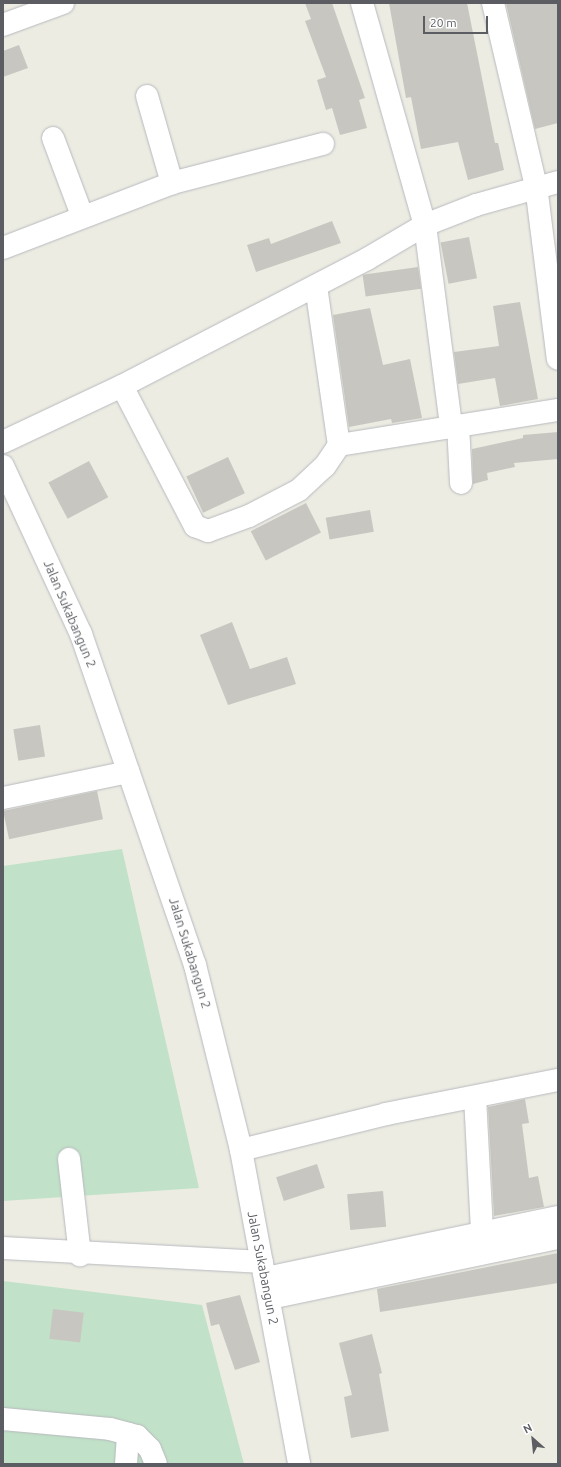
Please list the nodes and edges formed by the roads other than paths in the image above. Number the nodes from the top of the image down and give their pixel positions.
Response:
1 (63, 3) edge
2 (362, 3) edge
3 (493, 3) edge
4 (3, 25) edge
5 (147, 96) dead end
6 (53, 138) dead end
7 (323, 144) dead end
8 (558, 182) edge
9 (172, 183) junction
10 (536, 186) junction
11 (82, 215) junction
12 (425, 225) junction
13 (3, 248) edge
14 (316, 286) junction
15 (558, 359) edge
16 (122, 386) junction
17 (558, 410) edge
18 (455, 425) junction
19 (3, 442) edge
20 (339, 445) junction
21 (3, 466) edge
22 (461, 484) dead end
23 (128, 772) junction
24 (3, 798) edge
25 (558, 1080) edge
26 (474, 1097) junction
27 (241, 1150) junction
28 (69, 1159) dead end
29 (558, 1217) edge
30 (482, 1232) junction
31 (558, 1238) edge
32 (3, 1248) edge
33 (80, 1255) junction
34 (266, 1280) junction
35 (3, 1420) edge
36 (128, 1434) junction
37 (126, 1464) edge
38 (156, 1464) edge
39 (299, 1464) edge

1 - 4 street
2 - 12 street
3 - 10 street
5 - 9 street
6 - 11 street
7 - 9 street
8 - 10 street
9 - 11 street
10 - 12 street
10 - 15 street
11 - 13 street
12 - 14 street
12 - 18 street
14 - 16 street
14 - 20 street
16 - 19 street
16 - 20 street
17 - 18 street
18 - 20 street
18 - 22 street
21 - 23 street, Jalan Sukabangun 2
23 - 24 street
23 - 27 street, Jalan Sukabangun 2
25 - 26 street
26 - 27 street
26 - 30 street
27 - 34 street, Jalan Sukabangun 2
28 - 33 street
29 - 30 street
30 - 34 street
31 - 34 street
32 - 33 street
33 - 34 street
34 - 39 street, Jalan Sukabangun 2
35 - 36 street
36 - 37 street
36 - 38 street

